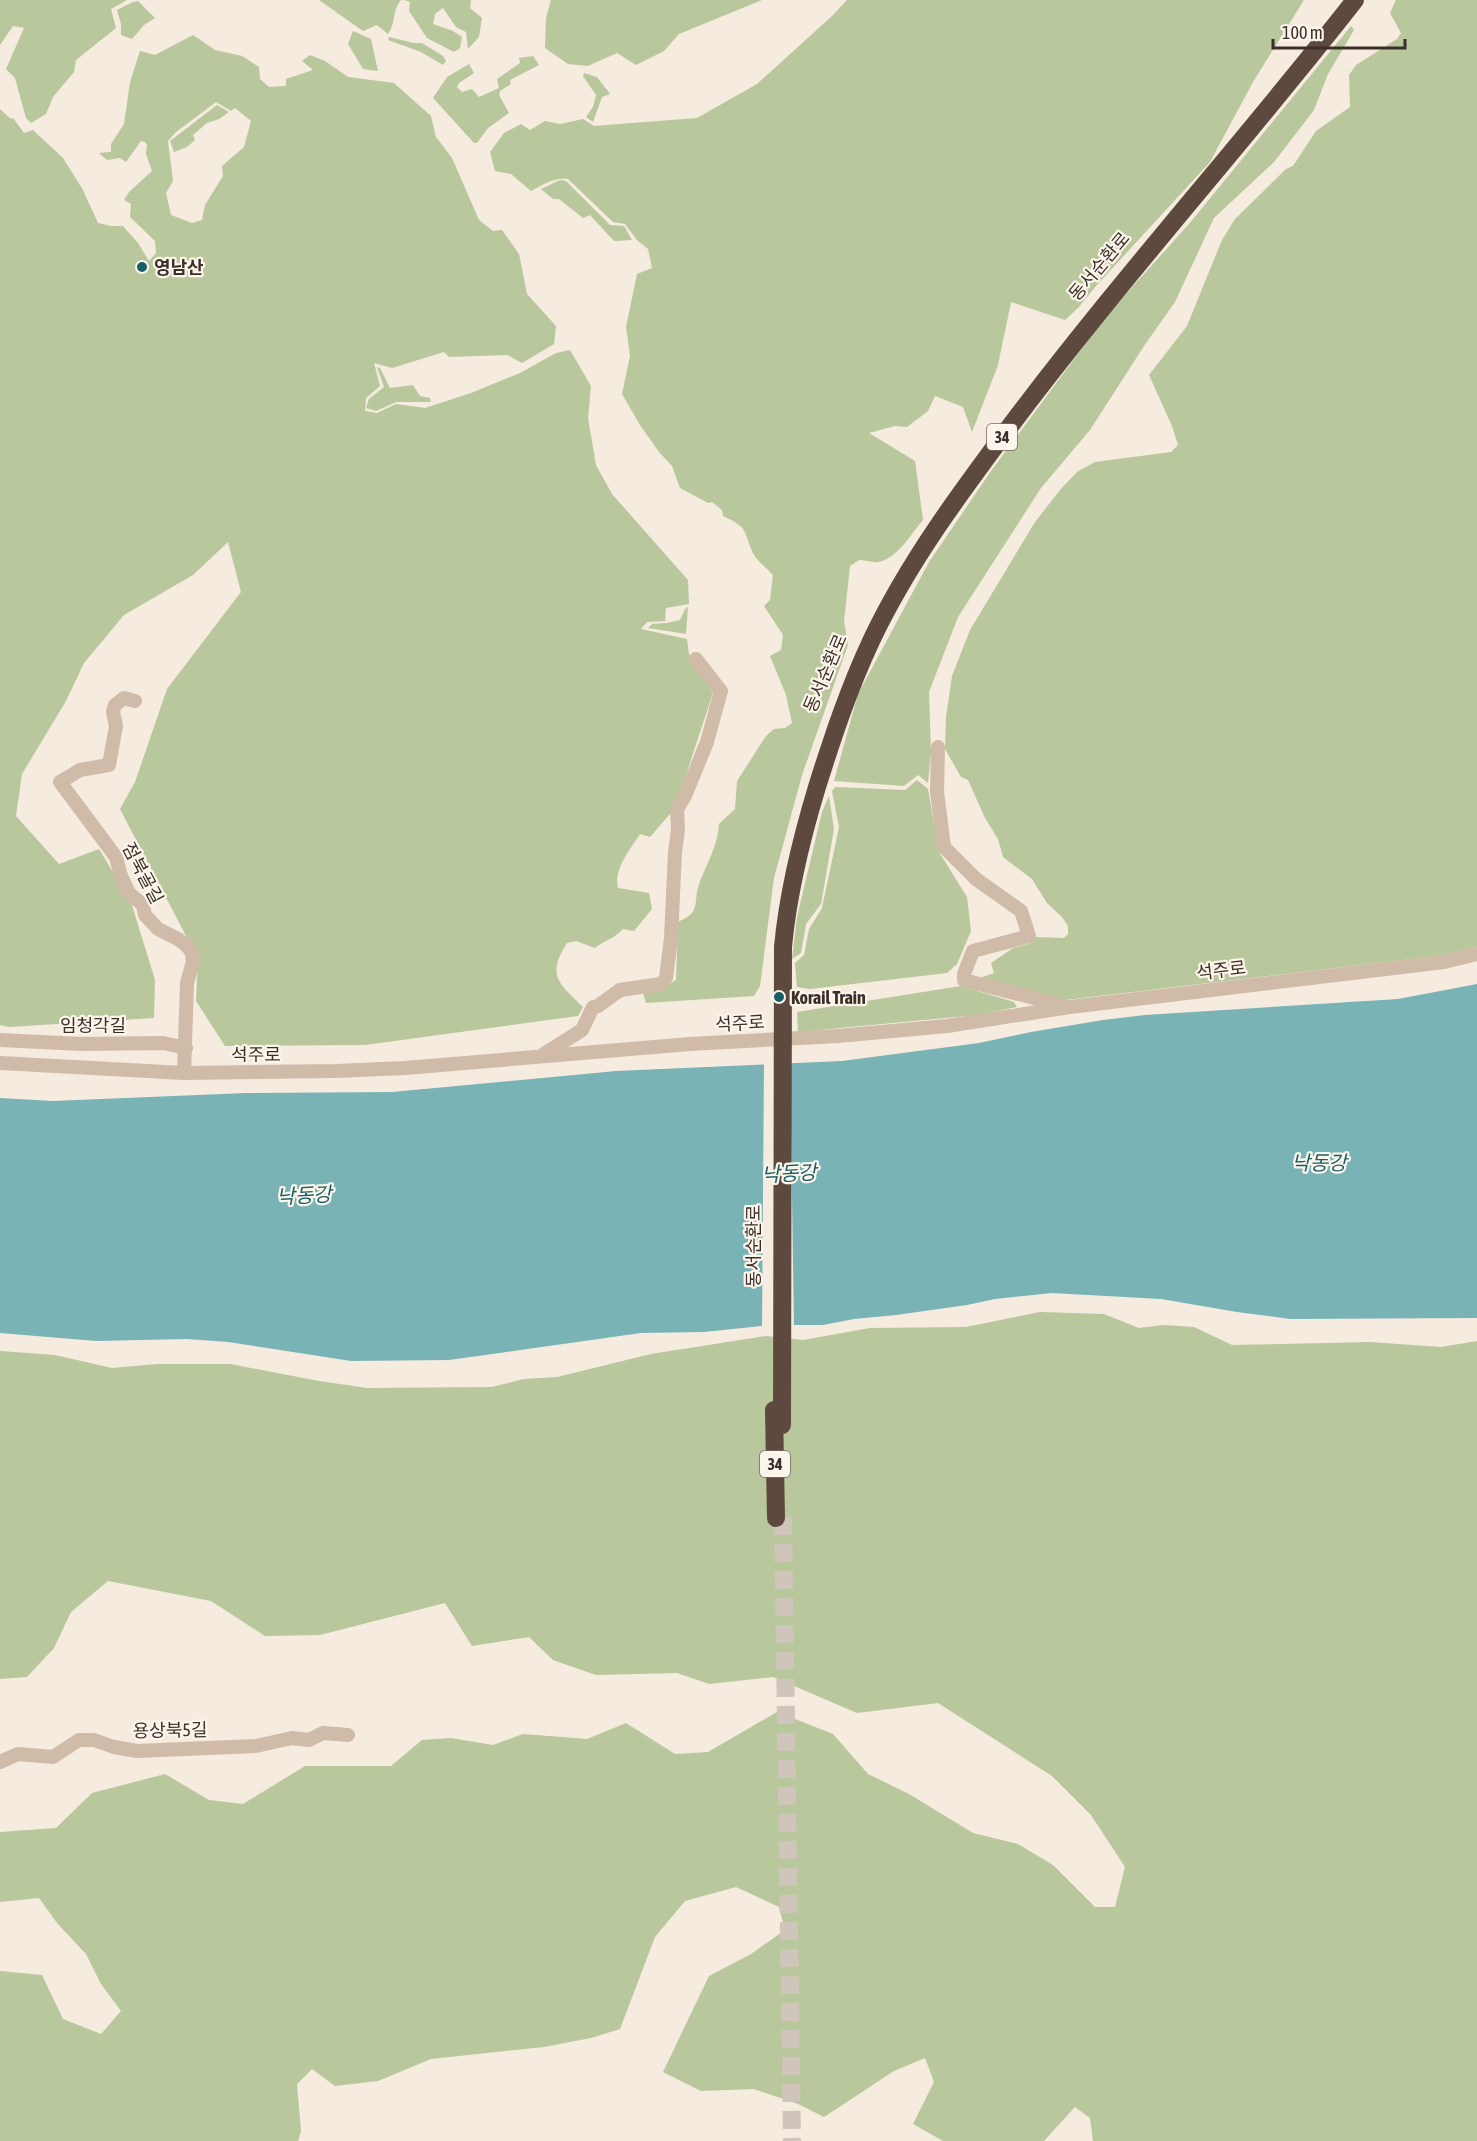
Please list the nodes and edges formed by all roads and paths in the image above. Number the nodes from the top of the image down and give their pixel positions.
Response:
1 (1344, 0) edge
2 (1355, 0) edge
3 (696, 659) dead end
4 (135, 701) dead end
5 (938, 747) dead end
6 (778, 945) junction
7 (1477, 954) edge
8 (1070, 1007) junction
9 (0, 1040) edge
10 (186, 1048) junction
11 (543, 1055) junction
12 (0, 1063) edge
13 (184, 1073) junction
14 (779, 1518) tunnel mouth
15 (348, 1735) dead end
16 (0, 1762) edge

1 - 6 highway, 동서순환로 / 34
2 - 6 highway, 동서순환로 / 34
3 - 11 street
4 - 10 street, 점북골길
5 - 8 street
6 - 14 highway, 동서순환로 / 34, bridge
7 - 8 street, 석주로
8 - 11 street, 석주로
9 - 10 street, 임청각길
10 - 13 street, 점북골길
11 - 13 street, 석주로
12 - 13 street, 석주로
15 - 16 street, 용상북5길

